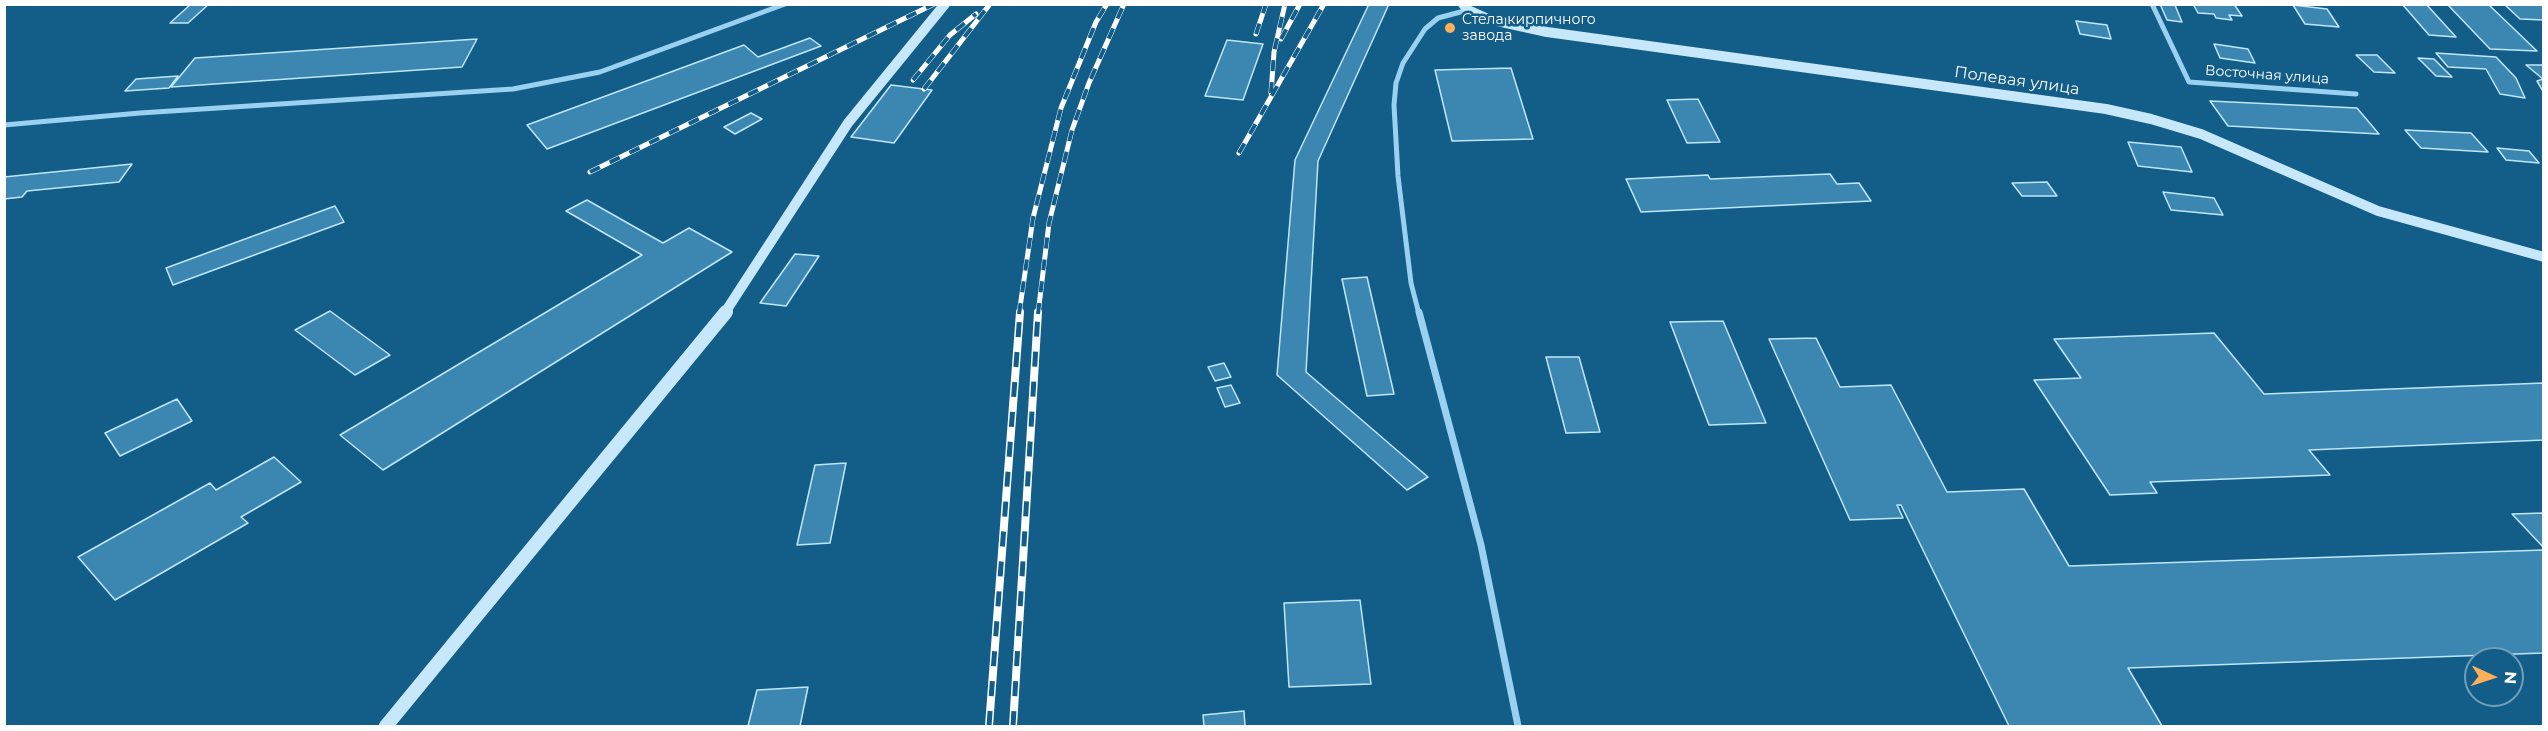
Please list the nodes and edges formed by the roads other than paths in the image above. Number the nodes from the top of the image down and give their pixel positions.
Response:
1 (785, 4) edge
2 (945, 4) edge
3 (2152, 4) edge
4 (1466, 7) edge
5 (2356, 94) dead end
6 (4, 125) edge
7 (2544, 257) edge
8 (386, 726) edge
9 (1518, 726) edge

1 - 6 street
2 - 8 main road
3 - 5 street, Восточная улица
4 - 7 main road, Полевая улица
4 - 9 street

